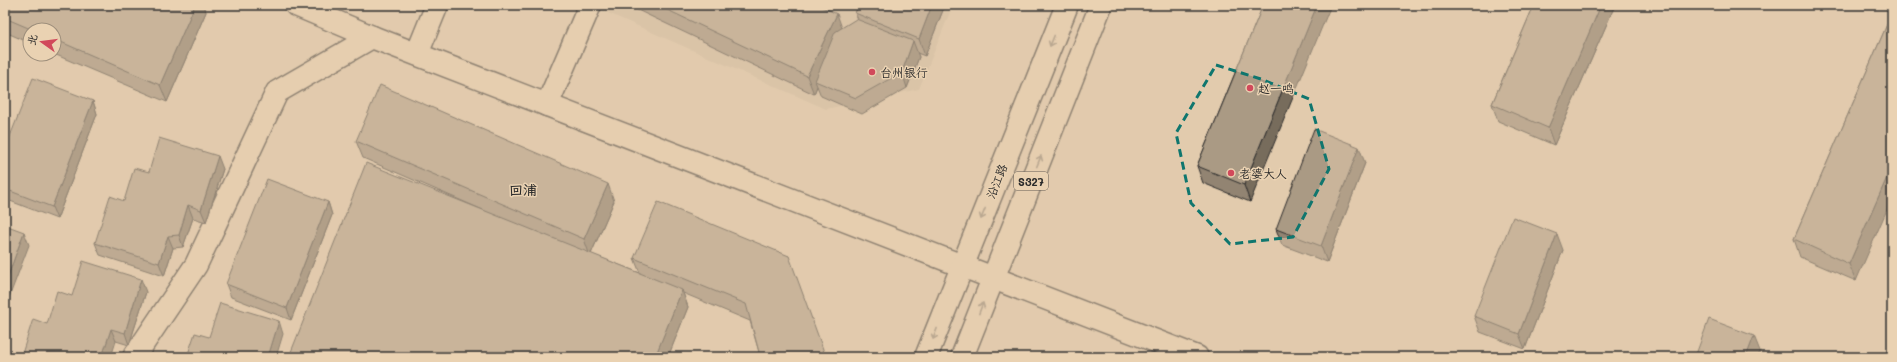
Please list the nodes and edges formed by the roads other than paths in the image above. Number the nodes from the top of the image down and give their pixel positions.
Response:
1 (296, 5) edge
2 (437, 5) edge
3 (590, 5) edge
4 (1067, 5) edge
5 (1100, 5) edge
6 (372, 37) junction
7 (417, 54) junction
8 (547, 104) junction
9 (962, 265) junction
10 (992, 279) junction
11 (134, 357) edge
12 (926, 357) edge
13 (962, 357) edge
14 (1197, 357) edge

1 - 6 street
2 - 7 street
3 - 8 street
4 -> 9 street, 沿江路
10 -> 5 street, S327
6 - 7 street
6 - 11 street
7 - 8 street
8 - 9 street
9 - 10 street
9 -> 12 street, 沿江路
13 -> 10 street, S327
10 - 14 street

